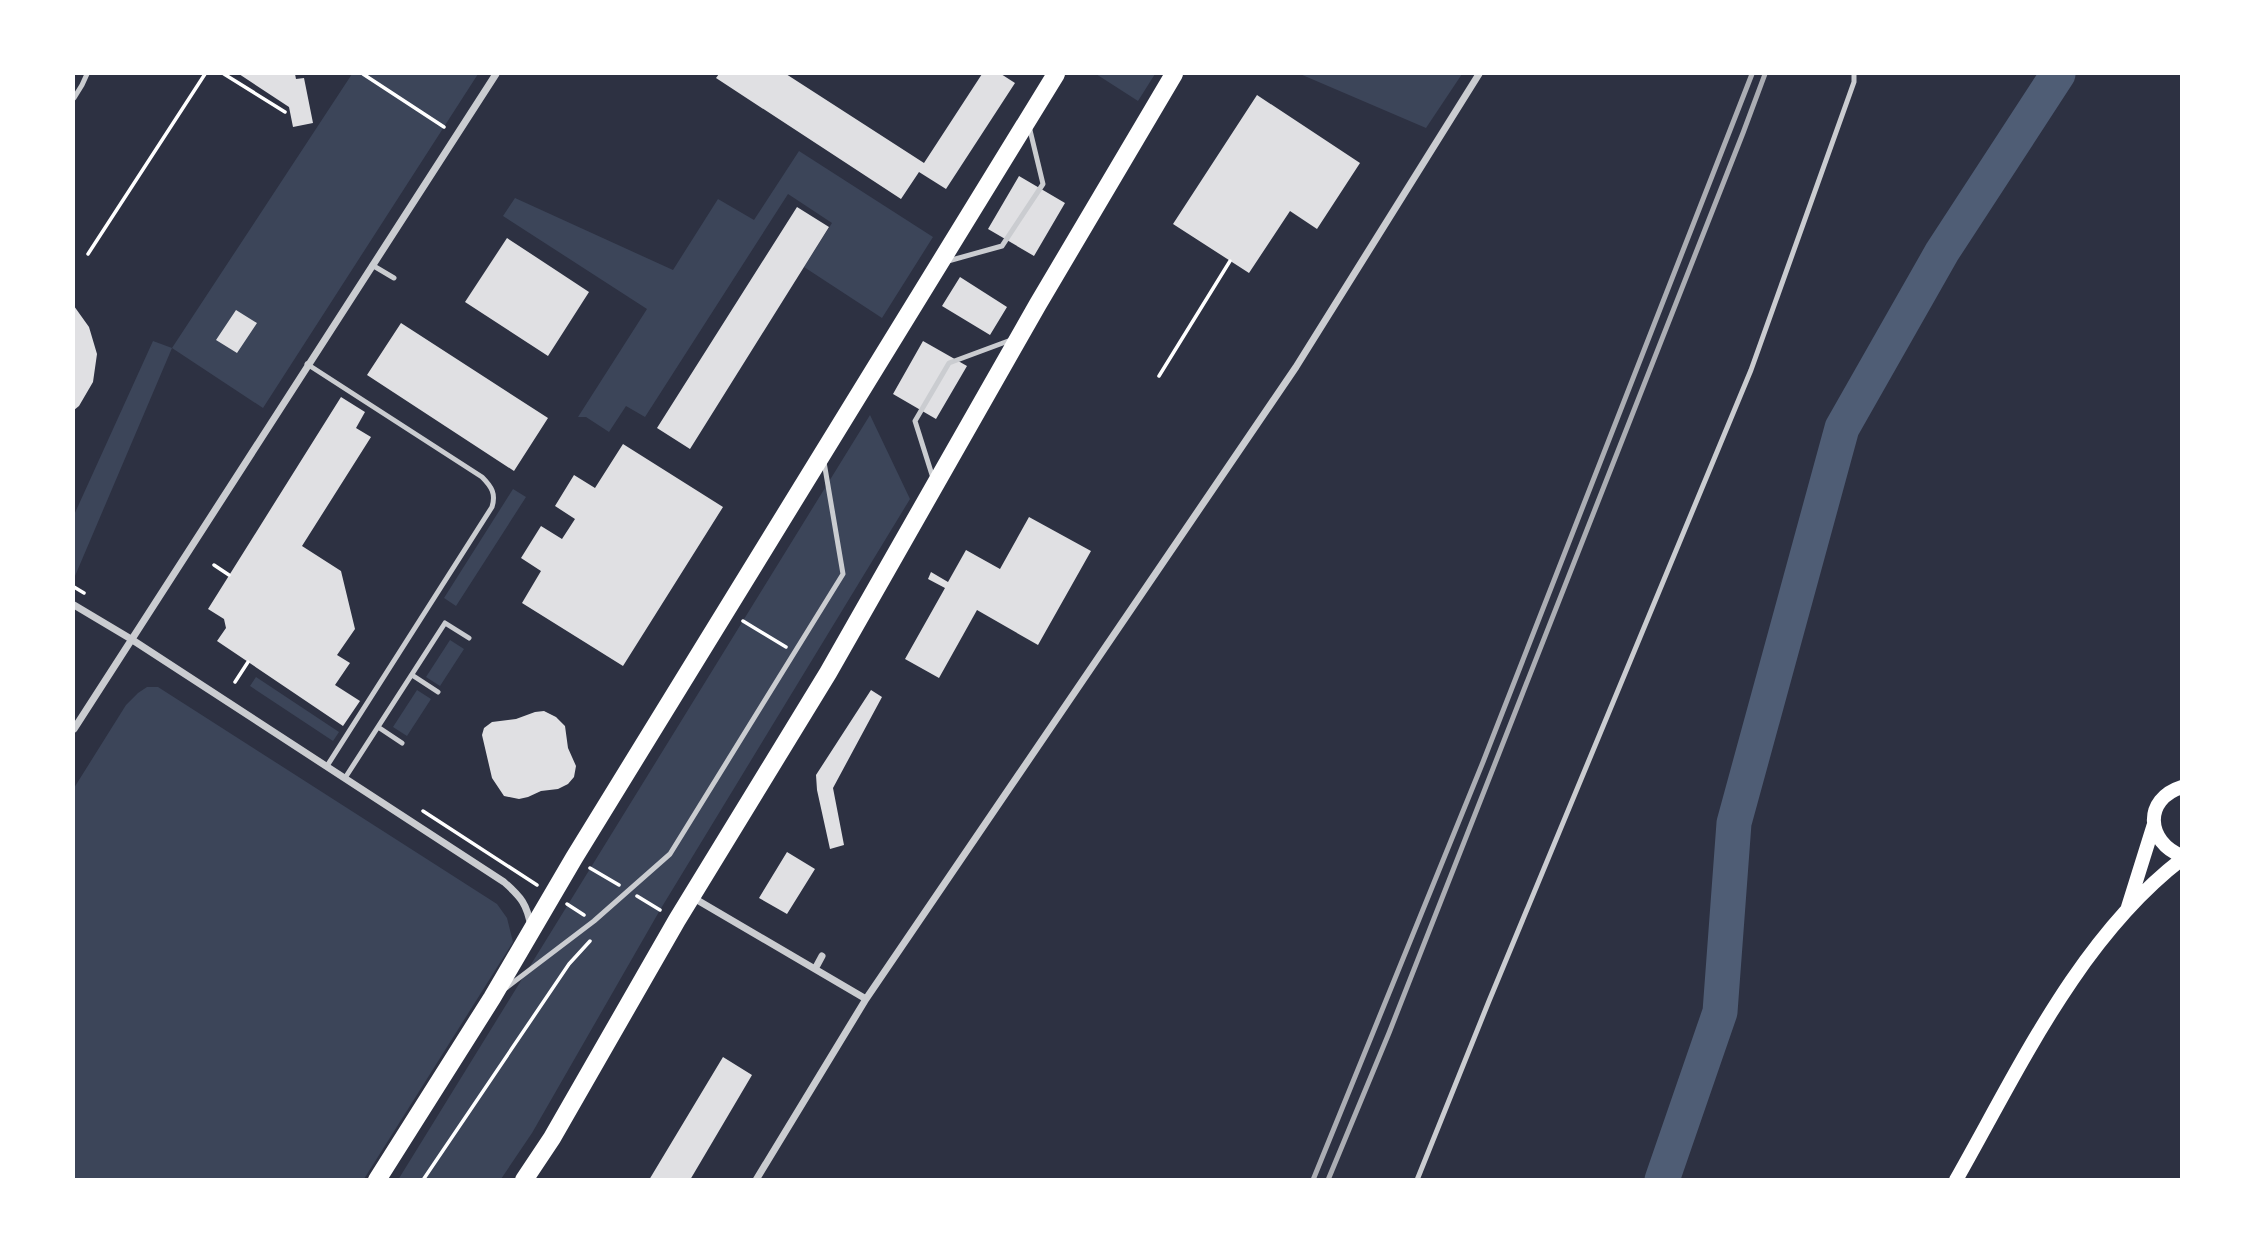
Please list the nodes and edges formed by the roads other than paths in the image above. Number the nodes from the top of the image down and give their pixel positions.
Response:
1 (87, 74) edge
2 (496, 74) edge
3 (1056, 74) edge
4 (1174, 74) edge
5 (1479, 74) edge
6 (1854, 74) edge
7 (74, 98) edge
8 (1028, 120) junction
9 (942, 262) junction
10 (372, 265) junction
11 (394, 278) dead end
12 (1020, 336) junction
13 (307, 364) junction
14 (823, 455) junction
15 (935, 485) junction
16 (74, 605) edge
17 (469, 638) dead end
18 (131, 639) junction
19 (412, 675) junction
20 (438, 692) dead end
21 (378, 727) junction
22 (74, 729) edge
23 (402, 743) dead end
24 (327, 766) junction
25 (345, 778) junction
26 (2182, 779) edge
27 (2182, 787) edge
28 (2161, 800) junction
29 (2154, 824) junction
30 (2182, 857) edge
31 (691, 897) junction
32 (2128, 908) junction
33 (531, 931) junction
34 (822, 956) dead end
35 (815, 970) junction
36 (492, 998) junction
37 (866, 999) junction
38 (377, 1180) edge
39 (524, 1180) edge
40 (756, 1180) edge
41 (1418, 1180) edge
42 (1956, 1180) edge

1 - 7 lane
2 - 10 street
3 - 8 main road
4 - 12 main road
5 - 37 street
6 - 41 lane
8 - 9 main road
8 - 9 lane
9 - 14 main road
10 - 11 lane
10 - 13 street
12 - 15 main road
12 - 15 lane
13 - 18 street
13 - 24 lane
14 - 33 main road
14 - 36 lane
15 - 31 main road
16 - 18 street
17 - 19 lane
18 - 22 street
18 - 24 street
19 - 20 lane
19 - 21 lane
21 - 23 lane
21 - 25 lane
24 - 25 street
25 - 33 street
26 - 28 main road
27 - 28 main road
28 - 29 main road
29 - 30 main road
29 - 32 main road
30 - 32 main road
31 - 35 street
31 - 39 main road
32 - 42 main road
33 - 36 main road
34 - 35 street
35 - 37 street
36 - 38 main road
37 - 40 street

